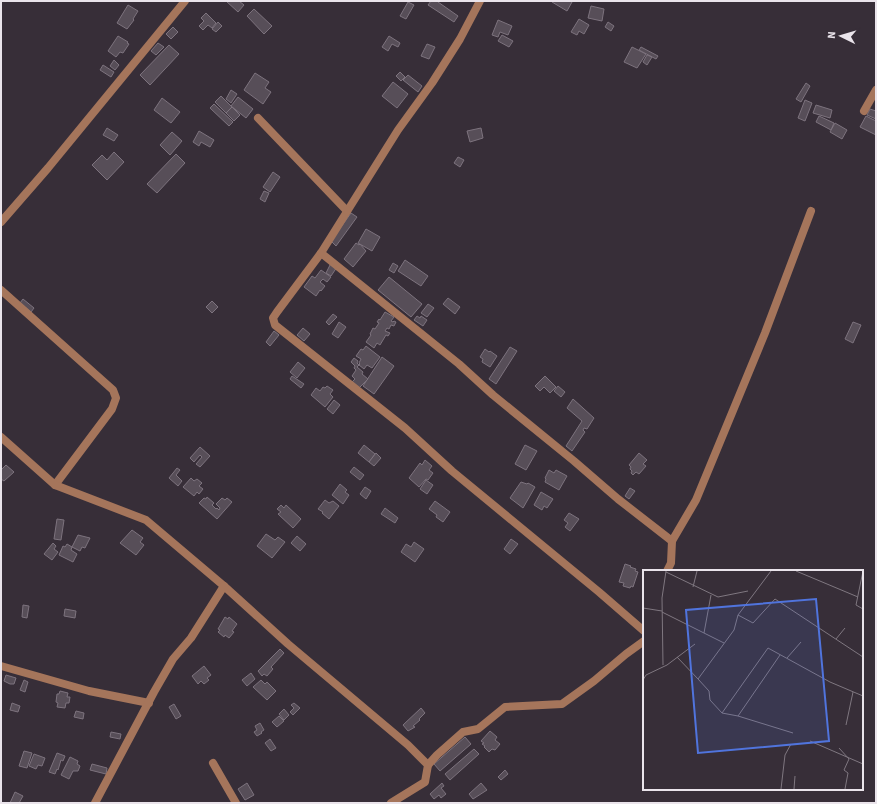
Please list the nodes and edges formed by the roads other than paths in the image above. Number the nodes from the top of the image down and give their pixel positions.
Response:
1 (185, 1) edge
2 (480, 1) edge
3 (876, 90) edge
4 (864, 111) dead end
5 (258, 118) dead end
6 (347, 211) junction
7 (812, 211) dead end
8 (1, 222) edge
9 (321, 253) junction
10 (1, 290) edge
11 (1, 437) edge
12 (55, 485) junction
13 (672, 541) junction
14 (668, 570) edge
15 (224, 586) junction
16 (643, 630) edge
17 (643, 643) edge
18 (1, 666) edge
19 (148, 703) junction
20 (213, 763) dead end
21 (428, 765) junction
22 (95, 803) edge
23 (236, 803) edge
24 (391, 803) edge

1 - 8 street
2 - 6 street
3 - 4 street
5 - 6 street
6 - 9 street
7 - 13 street
9 - 13 street
9 - 16 street
10 - 12 street
11 - 12 street
12 - 15 street
13 - 14 street
15 - 19 street
15 - 21 street
17 - 21 street
18 - 19 street
19 - 22 street
20 - 23 street
21 - 24 street

